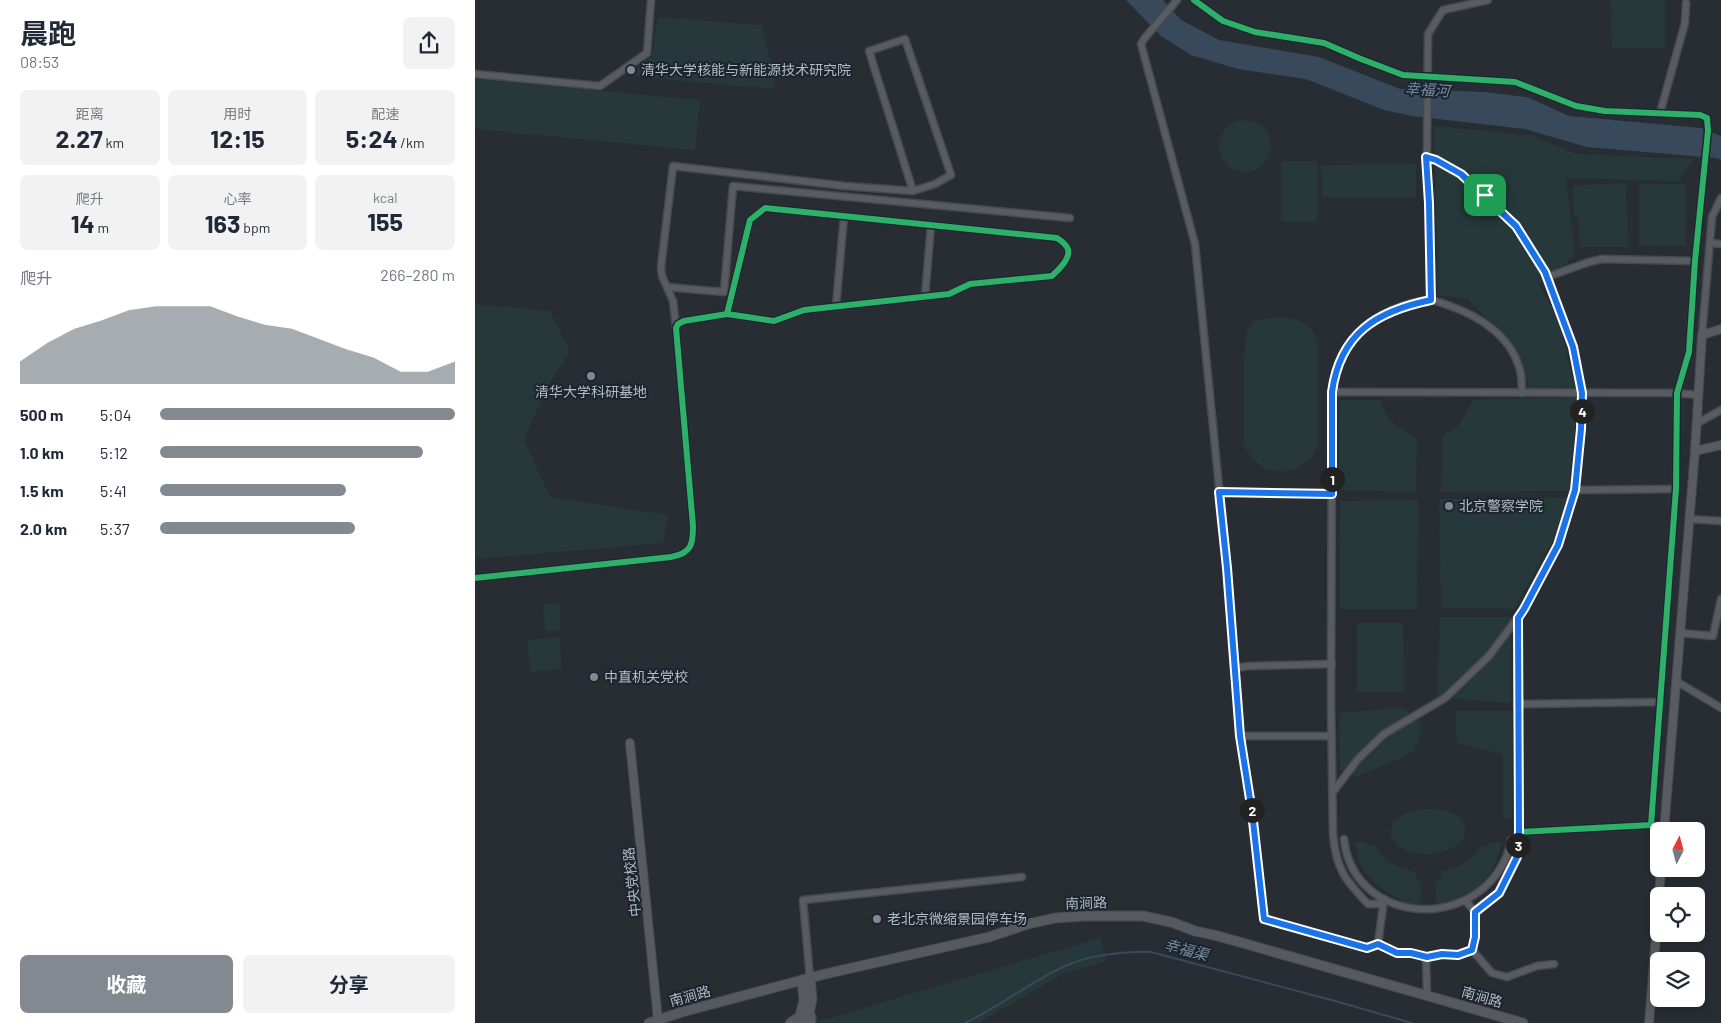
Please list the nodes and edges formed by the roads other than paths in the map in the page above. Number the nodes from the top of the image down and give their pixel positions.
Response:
1 (651, 0) edge
2 (1177, 0) edge
3 (1193, 0) edge
4 (1488, 0) edge
5 (1686, 3) dead end
6 (475, 74) edge
7 (1428, 77) junction
8 (1660, 113) junction
9 (1426, 157) junction
10 (913, 191) junction
11 (1721, 198) edge
12 (844, 216) junction
13 (1070, 218) dead end
14 (931, 225) junction
15 (1710, 243) junction
16 (1721, 244) edge
17 (1695, 261) junction
18 (1547, 277) junction
19 (667, 287) junction
20 (925, 297) junction
21 (1431, 300) junction
22 (836, 307) junction
23 (727, 314) junction
24 (676, 328) junction
25 (1721, 329) edge
26 (1702, 335) junction
27 (1332, 392) junction
28 (1522, 393) junction
29 (1582, 393) junction
30 (1677, 393) junction
31 (1697, 395) junction
32 (1721, 410) edge
33 (1696, 424) junction
34 (1721, 445) edge
35 (1695, 451) junction
36 (1676, 489) junction
37 (1575, 490) junction
38 (1219, 492) junction
39 (1332, 494) junction
40 (1689, 520) junction
41 (1721, 522) edge
42 (475, 578) edge
43 (1720, 604) edge
44 (1518, 618) junction
45 (1680, 633) junction
46 (1332, 664) junction
47 (1235, 668) junction
48 (1676, 680) junction
49 (1660, 702) junction
50 (1517, 704) junction
51 (1721, 708) edge
52 (1240, 736) junction
53 (1333, 736) junction
54 (630, 742) dead end
55 (1333, 792) junction
56 (1665, 822) edge
57 (1519, 832) junction
58 (1344, 839) dead end
59 (1511, 840) dead end
60 (1022, 877) dead end
61 (1383, 899) junction
62 (1466, 901) junction
63 (1475, 912) junction
64 (1655, 942) edge
65 (1378, 944) junction
66 (1472, 950) junction
67 (1427, 957) junction
68 (1554, 964) dead end
69 (806, 979) junction
70 (1427, 995) junction
71 (802, 1019) edge
72 (654, 1021) edge
73 (789, 1023) edge
74 (812, 1023) edge
75 (1523, 1023) edge
76 (1649, 1023) edge

1 - 6 street
2 - 38 street
3 - 7 street
4 - 7 street
5 - 8 street
7 - 8 street
7 - 9 street
8 - 17 street
9 - 18 street
9 - 21 street
10 - 10 street
10 - 19 street
11 - 15 street
12 - 14 street
12 - 22 street
12 - 23 street
13 - 19 street
14 - 20 street
14 - 20 street
15 - 16 street
15 - 26 street
17 - 18 street
17 - 30 street
18 - 29 street
19 - 24 street
20 - 22 street
21 - 27 street
21 - 28 street
22 - 23 street
23 - 24 street
24 - 42 street
25 - 26 street
26 - 31 street
27 - 28 street
27 - 39 street
28 - 29 street
29 - 30 street
29 - 37 street
30 - 31 street
30 - 36 street
31 - 33 street
32 - 33 street
33 - 35 street
34 - 35 street
35 - 40 street
36 - 37 street
36 - 49 street
37 - 44 street
38 - 39 street
38 - 47 street
39 - 46 street
40 - 41 street
40 - 45 street
43 - 45 street
44 - 50 street
44 - 55 street
45 - 48 street
46 - 47 street
46 - 53 street
47 - 52 street
48 - 51 street
48 - 56 street
49 - 50 street
49 - 57 street
50 - 57 street
52 - 53 street
52 - 65 street
53 - 55 street
54 - 72 street, 中央党校路
55 - 61 street
57 - 63 street
58 - 61 street
59 - 62 street
60 - 69 street
61 - 62 street
61 - 65 street
62 - 63 street
63 - 66 street
64 - 76 street
65 - 67 street
66 - 67 street
66 - 68 street
67 - 70 street
69 - 70 main road, 南涧路
69 - 71 main road
69 - 72 main road, 南涧路
70 - 75 main road, 南涧路
71 - 73 street
71 - 74 street

